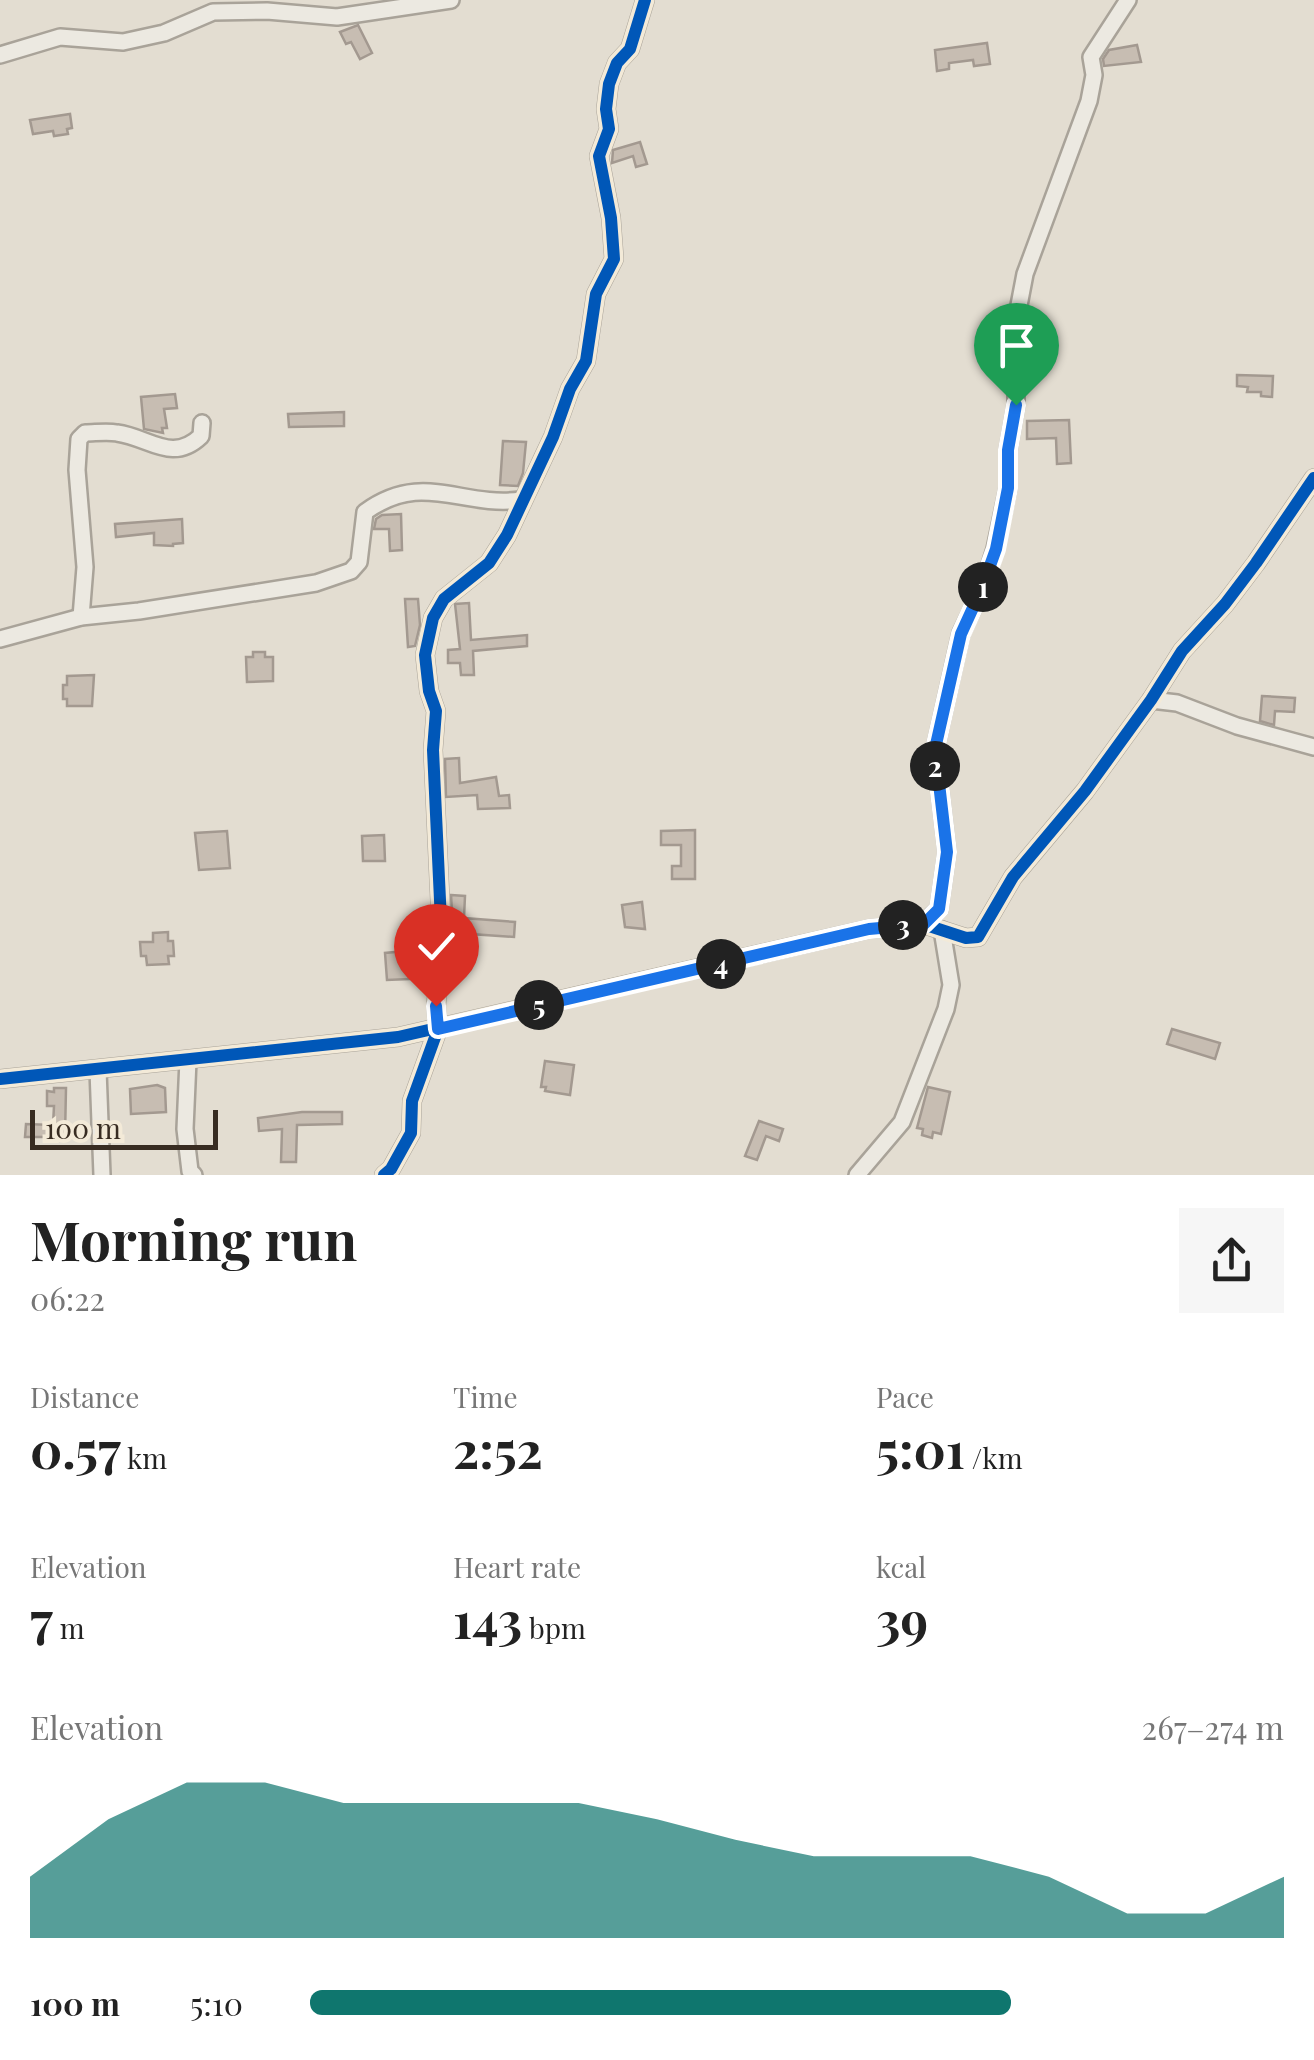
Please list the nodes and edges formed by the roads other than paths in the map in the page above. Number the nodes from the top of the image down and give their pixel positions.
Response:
1 (451, 0) edge
2 (645, 0) edge
3 (1128, 0) edge
4 (0, 55) edge
5 (202, 423) dead end
6 (1314, 478) edge
7 (521, 500) junction
8 (81, 617) junction
9 (0, 639) edge
10 (1151, 700) junction
11 (1314, 746) edge
12 (924, 924) junction
13 (942, 930) junction
14 (438, 1029) junction
15 (188, 1060) junction
16 (98, 1070) junction
17 (0, 1079) edge
18 (102, 1175) edge
19 (194, 1175) edge
20 (384, 1175) edge
21 (857, 1175) edge

1 - 4 street
2 - 7 street
3 - 12 street
5 - 8 street
6 - 10 street
7 - 8 street
7 - 14 street
8 - 9 street
10 - 11 street
10 - 13 street
12 - 13 street
12 - 14 street
13 - 21 street
14 - 15 street
14 - 20 street
15 - 16 street
15 - 19 street
16 - 17 street
16 - 18 street

